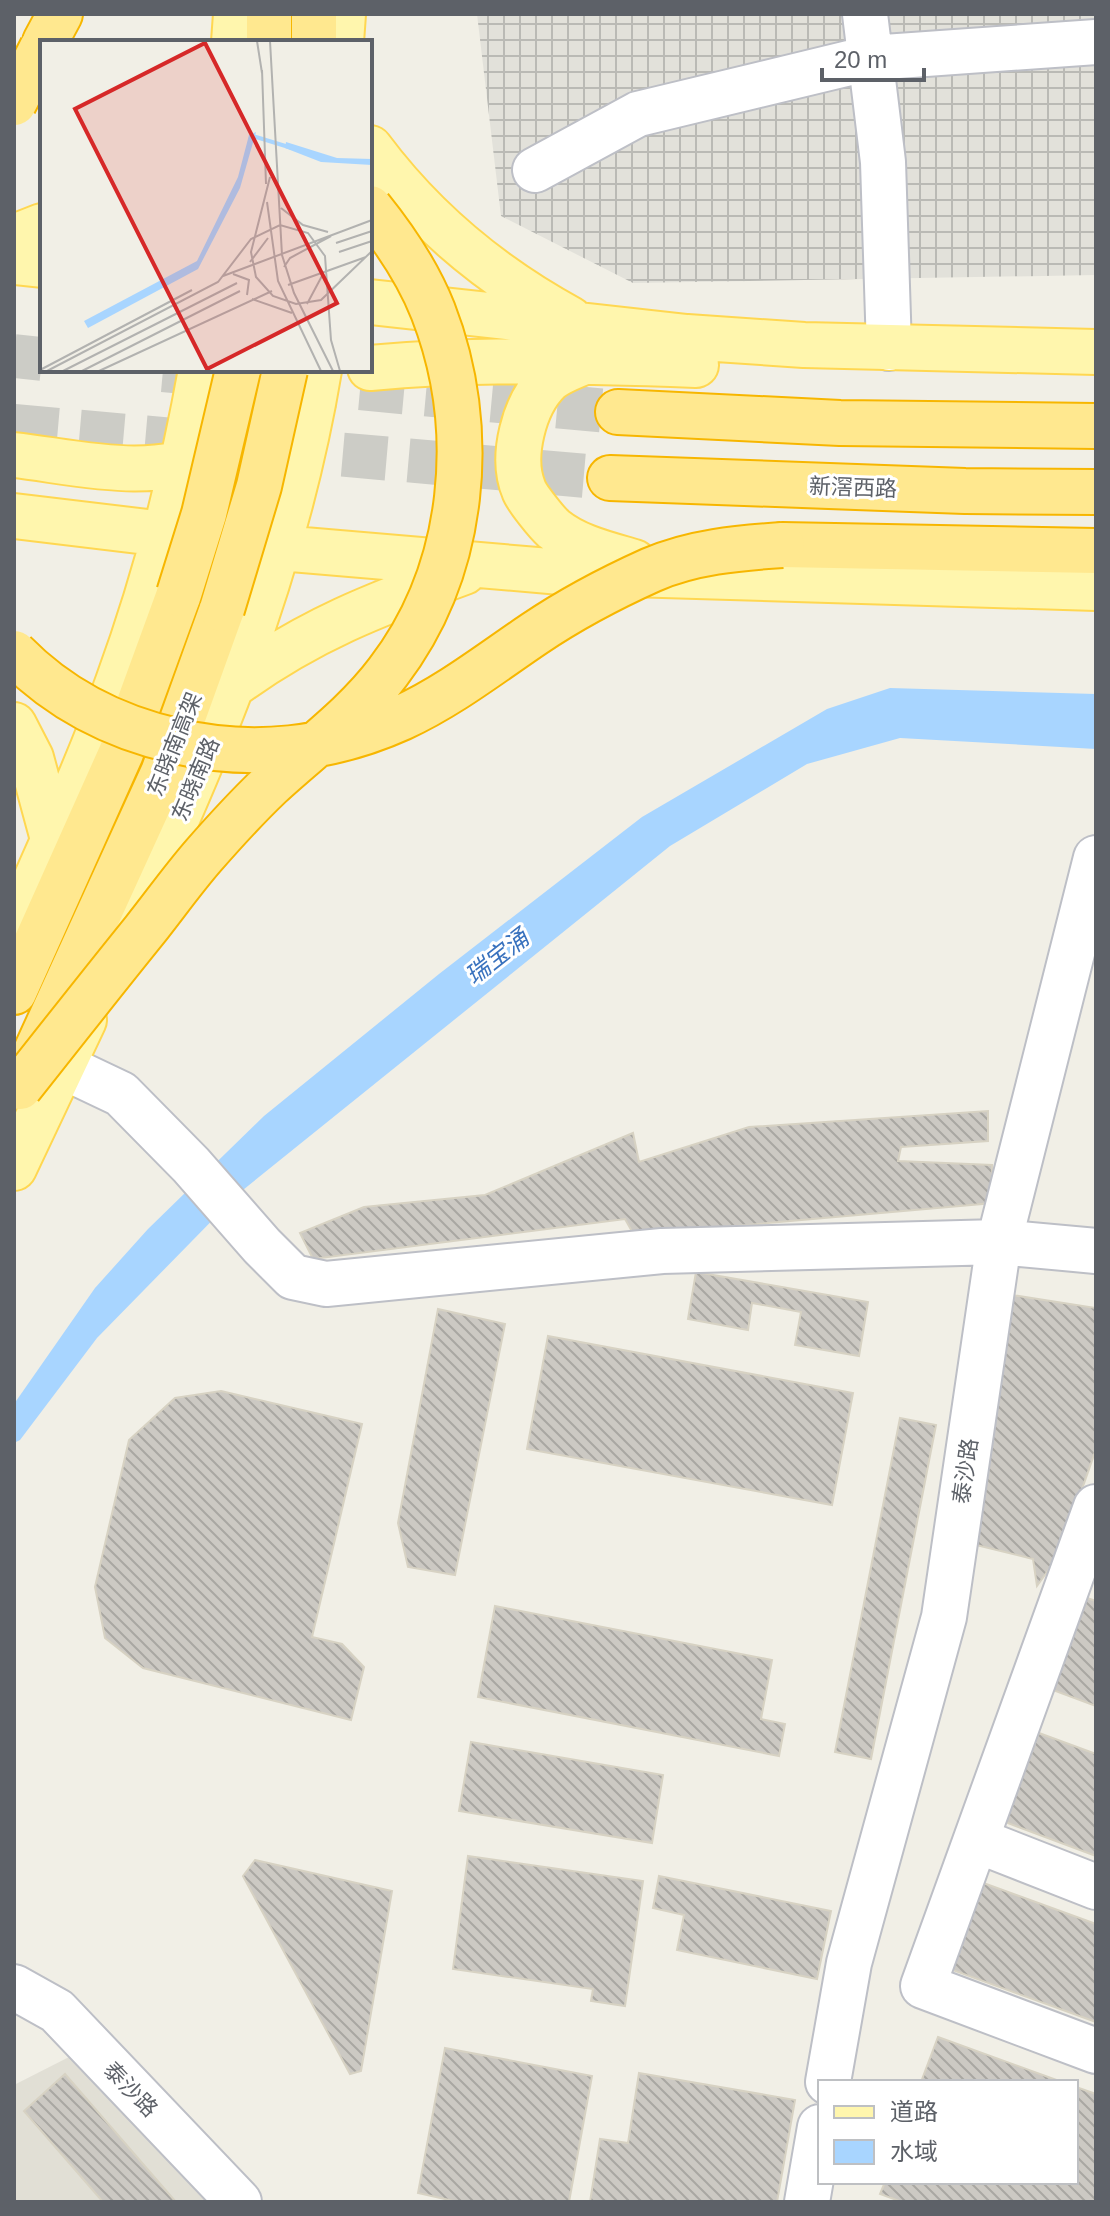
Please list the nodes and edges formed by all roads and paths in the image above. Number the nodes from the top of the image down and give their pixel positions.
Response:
1 (60, 14) edge
2 (236, 14) edge
3 (269, 14) edge
4 (314, 14) edge
5 (343, 14) edge
6 (865, 14) edge
7 (46, 40) edge
8 (234, 40) edge
9 (269, 40) edge
10 (314, 40) edge
11 (341, 40) edge
12 (1096, 42) edge
13 (40, 52) edge
14 (870, 58) junction
15 (40, 77) edge
16 (14, 81) edge
17 (14, 103) edge
18 (372, 150) edge
19 (535, 170) dead end
20 (372, 211) edge
21 (40, 227) edge
22 (14, 237) edge
23 (14, 262) edge
24 (40, 265) edge
25 (372, 302) edge
26 (585, 343) junction
27 (889, 348) junction
28 (1096, 352) edge
29 (372, 368) edge
30 (201, 372) edge
31 (238, 372) edge
32 (311, 372) edge
33 (618, 412) tunnel mouth
34 (1096, 426) edge
35 (14, 455) edge
36 (182, 463) junction
37 (610, 478) tunnel mouth
38 (1096, 492) edge
39 (14, 516) edge
40 (165, 535) junction
41 (280, 548) junction
42 (1096, 551) edge
43 (485, 565) junction
44 (678, 576) junction
45 (1096, 588) edge
46 (14, 653) edge
47 (232, 686) junction
48 (14, 725) edge
49 (53, 839) junction
50 (1096, 858) edge
51 (14, 929) edge
52 (14, 992) edge
53 (62, 1066) junction
54 (17, 1094) edge
55 (14, 1168) edge
56 (999, 1242) junction
57 (1096, 1251) edge
58 (1096, 1507) edge
59 (976, 1840) junction
60 (1096, 1887) edge
61 (14, 1987) edge
62 (1096, 2051) edge
63 (828, 2080) edge
64 (818, 2139) edge
65 (239, 2202) edge
66 (807, 2202) edge

1 - 7 highway
2 - 8 main road
3 - 9 highway
4 - 10 highway
5 - 11 main road
6 - 14 street
12 - 14 street
13 - 17 highway, bridge
14 - 19 street
14 - 27 street
15 - 16 highway, bridge
18 - 26 main road
20 - 54 highway, bridge
21 - 22 main road
23 - 24 main road
25 - 26 main road
26 - 27 main road
26 - 29 main road
26 - 44 main road
27 - 28 main road
30 - 36 main road
31 - 52 highway, 东晓南高架, bridge
32 - 36 main road
32 - 40 main road
32 - 41 main road, 东晓南路
32 - 54 highway, 东晓南高架, bridge
33 - 34 highway
35 - 36 main road
36 - 40 main road
37 - 38 highway, 新滘西路
39 - 40 main road
40 - 41 main road
40 - 49 main road
41 - 43 main road
41 - 47 main road, 东晓南路
42 - 46 highway, bridge
43 - 44 main road
43 - 47 main road
44 - 45 main road
47 - 53 main road, 东晓南路
48 - 49 main road
49 - 51 main road
50 - 56 street, 泰沙路
53 - 55 main road, 东晓南路
53 - 56 street
56 - 57 street
56 - 63 street, 泰沙路
58 - 59 street
59 - 60 street
59 - 62 street
61 - 65 street, 泰沙路
64 - 66 street

